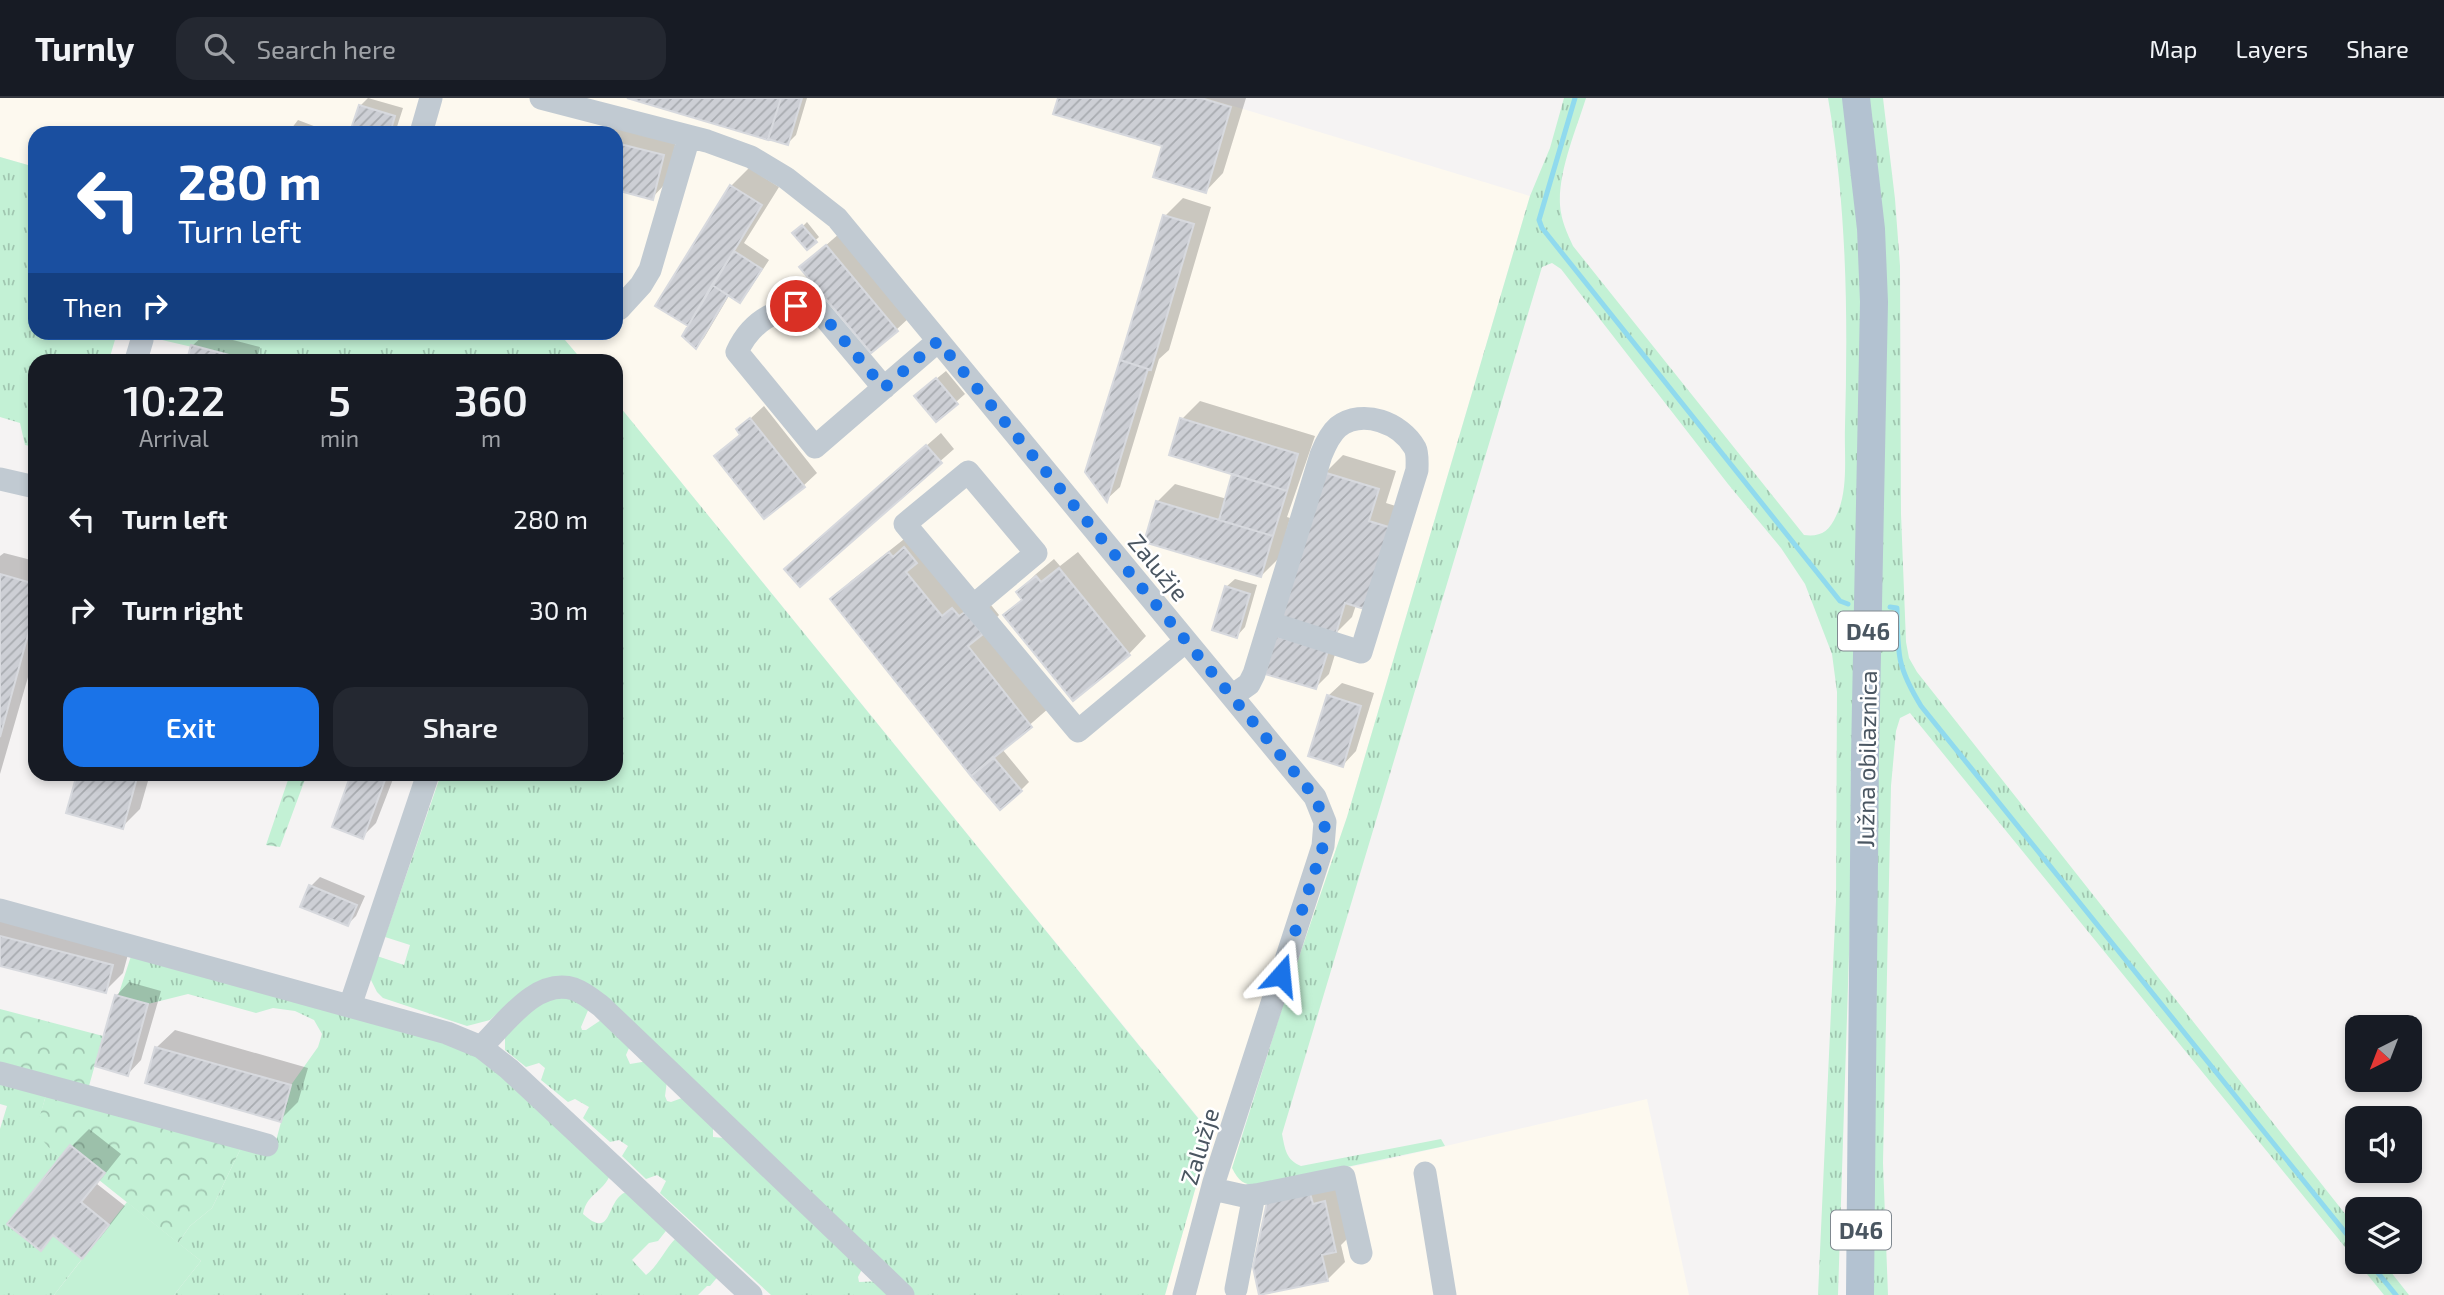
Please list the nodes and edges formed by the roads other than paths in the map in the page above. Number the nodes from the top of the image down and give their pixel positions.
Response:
1 (431, 98) edge
2 (541, 98) edge
3 (1856, 98) edge
4 (423, 126) edge
5 (689, 137) junction
6 (623, 305) edge
7 (938, 341) junction
8 (884, 388) junction
9 (0, 479) edge
10 (28, 485) edge
11 (973, 606) junction
12 (1270, 623) junction
13 (1186, 641) junction
14 (1231, 696) junction
15 (426, 781) edge
16 (0, 910) edge
17 (350, 1006) junction
18 (481, 1047) junction
19 (0, 1073) edge
20 (267, 1145) dead end
21 (1425, 1173) dead end
22 (1213, 1189) junction
23 (1254, 1195) junction
24 (1361, 1253) dead end
25 (1236, 1289) dead end
26 (751, 1295) edge
27 (903, 1295) edge
28 (1184, 1295) edge
29 (1445, 1295) edge
30 (1860, 1295) edge

1 - 4 street
2 - 5 street, Zalužje
3 - 30 main road, Južna obilaznica / D46
5 - 6 street
5 - 7 street, Zalužje
7 - 8 street
7 - 13 street, Zalužje
8 - 8 street
9 - 10 street
11 - 11 street
11 - 13 street
12 - 12 street
12 - 14 street
13 - 14 street, Zalužje
14 - 22 street, Zalužje
15 - 17 street
16 - 17 street
17 - 18 street
18 - 26 street
18 - 27 street
19 - 20 street
21 - 29 street
22 - 23 street
22 - 28 street, Zalužje
23 - 24 street
23 - 25 street

